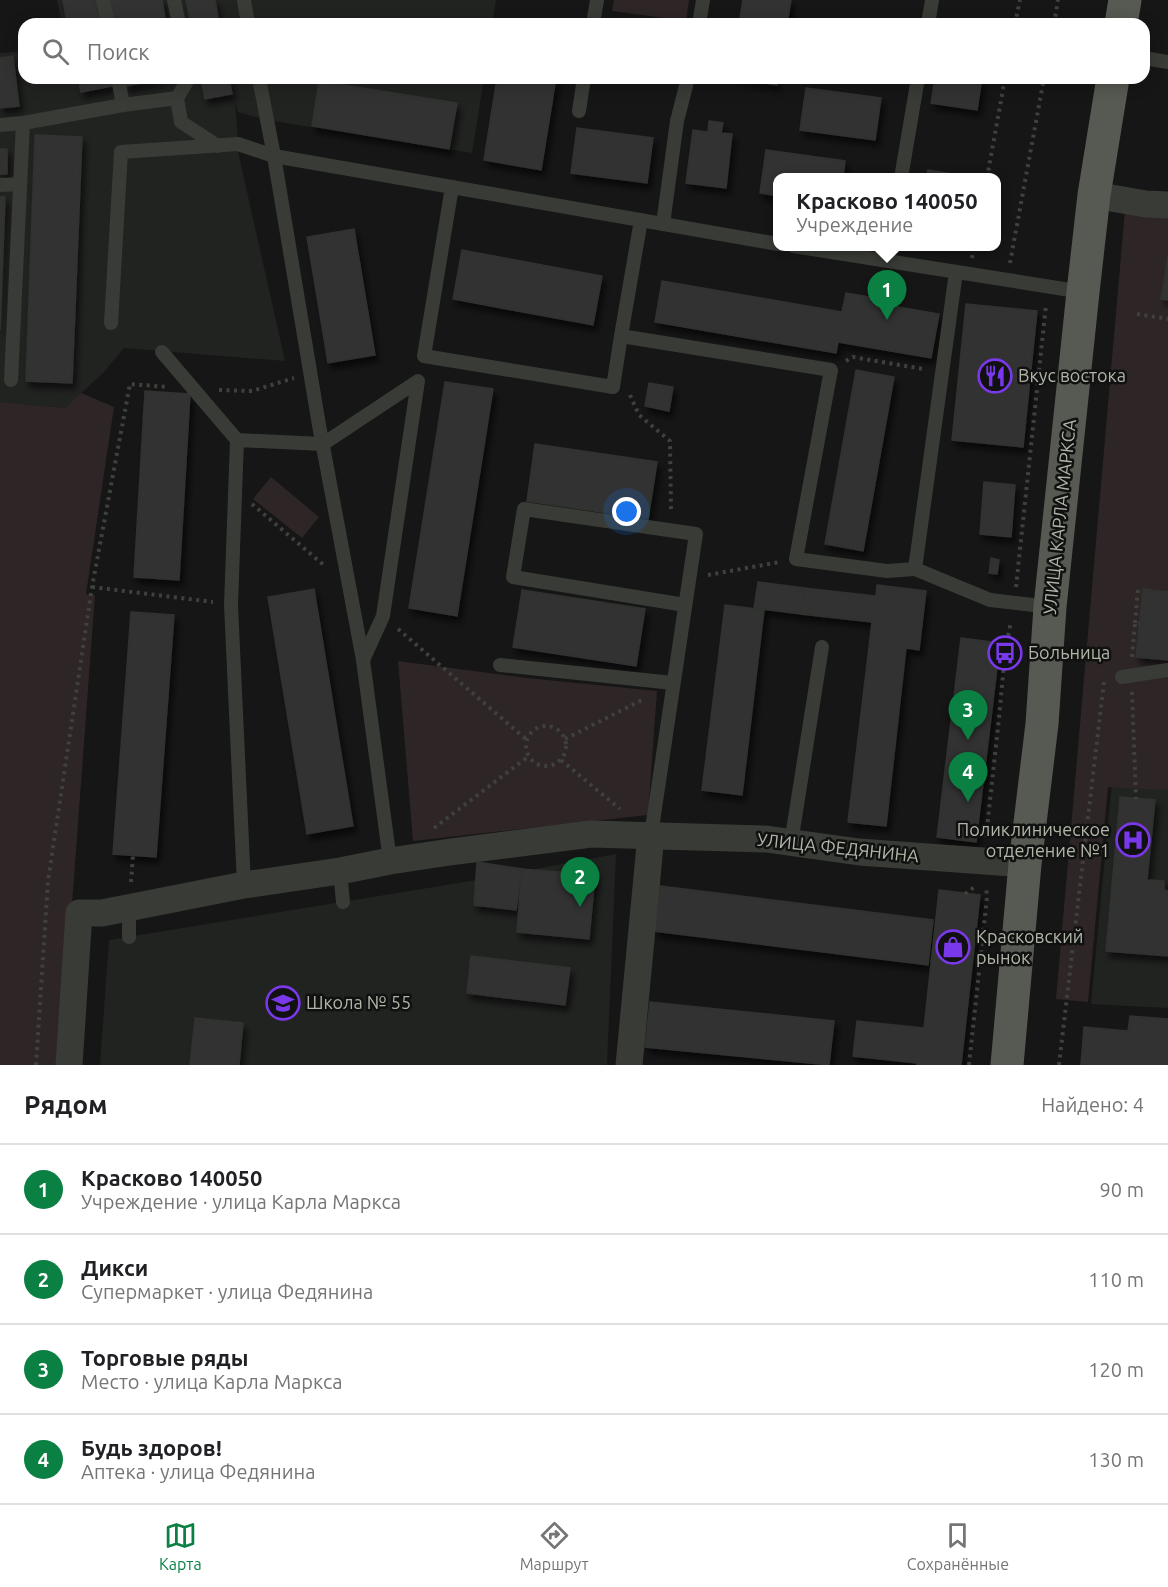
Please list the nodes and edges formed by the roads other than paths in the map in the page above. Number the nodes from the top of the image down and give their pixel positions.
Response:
1 (103, 0) edge
2 (174, 0) edge
3 (244, 0) edge
4 (597, 0) edge
5 (703, 0) edge
6 (932, 0) edge
7 (1125, 0) edge
8 (107, 18) edge
9 (178, 18) edge
10 (247, 18) edge
11 (594, 18) edge
12 (700, 18) edge
13 (929, 18) edge
14 (1122, 18) edge
15 (1150, 59) edge
16 (1168, 62) edge
17 (119, 84) edge
18 (185, 84) edge
19 (260, 84) edge
20 (583, 84) edge
21 (686, 84) edge
22 (917, 84) edge
23 (1112, 84) edge
24 (177, 98) junction
25 (123, 105) junction
26 (579, 111) dead end
27 (23, 123) junction
28 (0, 125) edge
29 (218, 146) junction
30 (274, 156) junction
31 (902, 173) edge
32 (20, 184) junction
33 (0, 185) edge
34 (453, 187) junction
35 (1094, 195) junction
36 (1168, 205) edge
37 (641, 220) junction
38 (663, 224) junction
39 (773, 243) edge
40 (824, 251) edge
41 (956, 272) junction
42 (1083, 292) junction
43 (111, 323) dead end
44 (621, 336) junction
45 (162, 352) dead end
46 (12, 380) dead end
47 (237, 440) junction
48 (323, 444) junction
49 (915, 569) junction
50 (685, 605) junction
51 (1050, 607) junction
52 (822, 647) dead end
53 (363, 660) junction
54 (500, 665) dead end
55 (1168, 670) edge
56 (1127, 677) road end
57 (674, 683) junction
58 (651, 835) junction
59 (791, 843) junction
60 (390, 861) junction
61 (1025, 864) junction
62 (340, 871) junction
63 (244, 885) junction
64 (130, 896) junction
65 (343, 902) dead end
66 (129, 937) dead end
67 (69, 1065) edge
68 (630, 1065) edge
69 (1006, 1065) edge

1 - 8 lane
2 - 9 lane
3 - 10 lane
4 - 11 lane
5 - 12 lane
6 - 13 lane
7 - 14 main road
15 - 16 lane
17 - 25 lane
18 - 24 lane
19 - 30 lane
20 - 26 lane
21 - 38 lane
22 - 31 lane
23 - 35 main road, УЛИЦА КАРЛА МАРКСА
24 - 25 lane
24 - 29 lane
25 - 27 lane
27 - 28 lane
27 - 32 lane
29 - 30 lane
29 - 43 lane
30 - 34 lane
30 - 48 lane
32 - 33 lane
32 - 46 lane
34 - 37 lane
34 - 44 lane
35 - 36 street
35 - 42 main road, УЛИЦА КАРЛА МАРКСА
37 - 38 lane
37 - 44 lane
38 - 39 lane
40 - 41 lane
41 - 42 lane
41 - 49 lane
42 - 51 main road, УЛИЦА КАРЛА МАРКСА
44 - 49 lane
45 - 47 lane
47 - 48 lane
47 - 63 lane
48 - 53 lane
48 - 53 lane
49 - 51 lane
50 - 50 lane
50 - 57 lane
51 - 61 main road, УЛИЦА КАРЛА МАРКСА
52 - 59 lane
53 - 60 lane
54 - 57 lane
55 - 56 lane
57 - 58 lane
58 - 59 street, УЛИЦА ФЕДЯНИНА
58 - 60 street, УЛИЦА ФЕДЯНИНА
58 - 68 street
59 - 61 street, УЛИЦА ФЕДЯНИНА
60 - 62 street, УЛИЦА ФЕДЯНИНА
61 - 69 main road, УЛИЦА КАРЛА МАРКСА
62 - 63 street, УЛИЦА ФЕДЯНИНА
62 - 65 lane
63 - 64 street, УЛИЦА ФЕДЯНИНА
64 - 66 lane
64 - 67 street, УЛИЦА ФЕДЯНИНА

